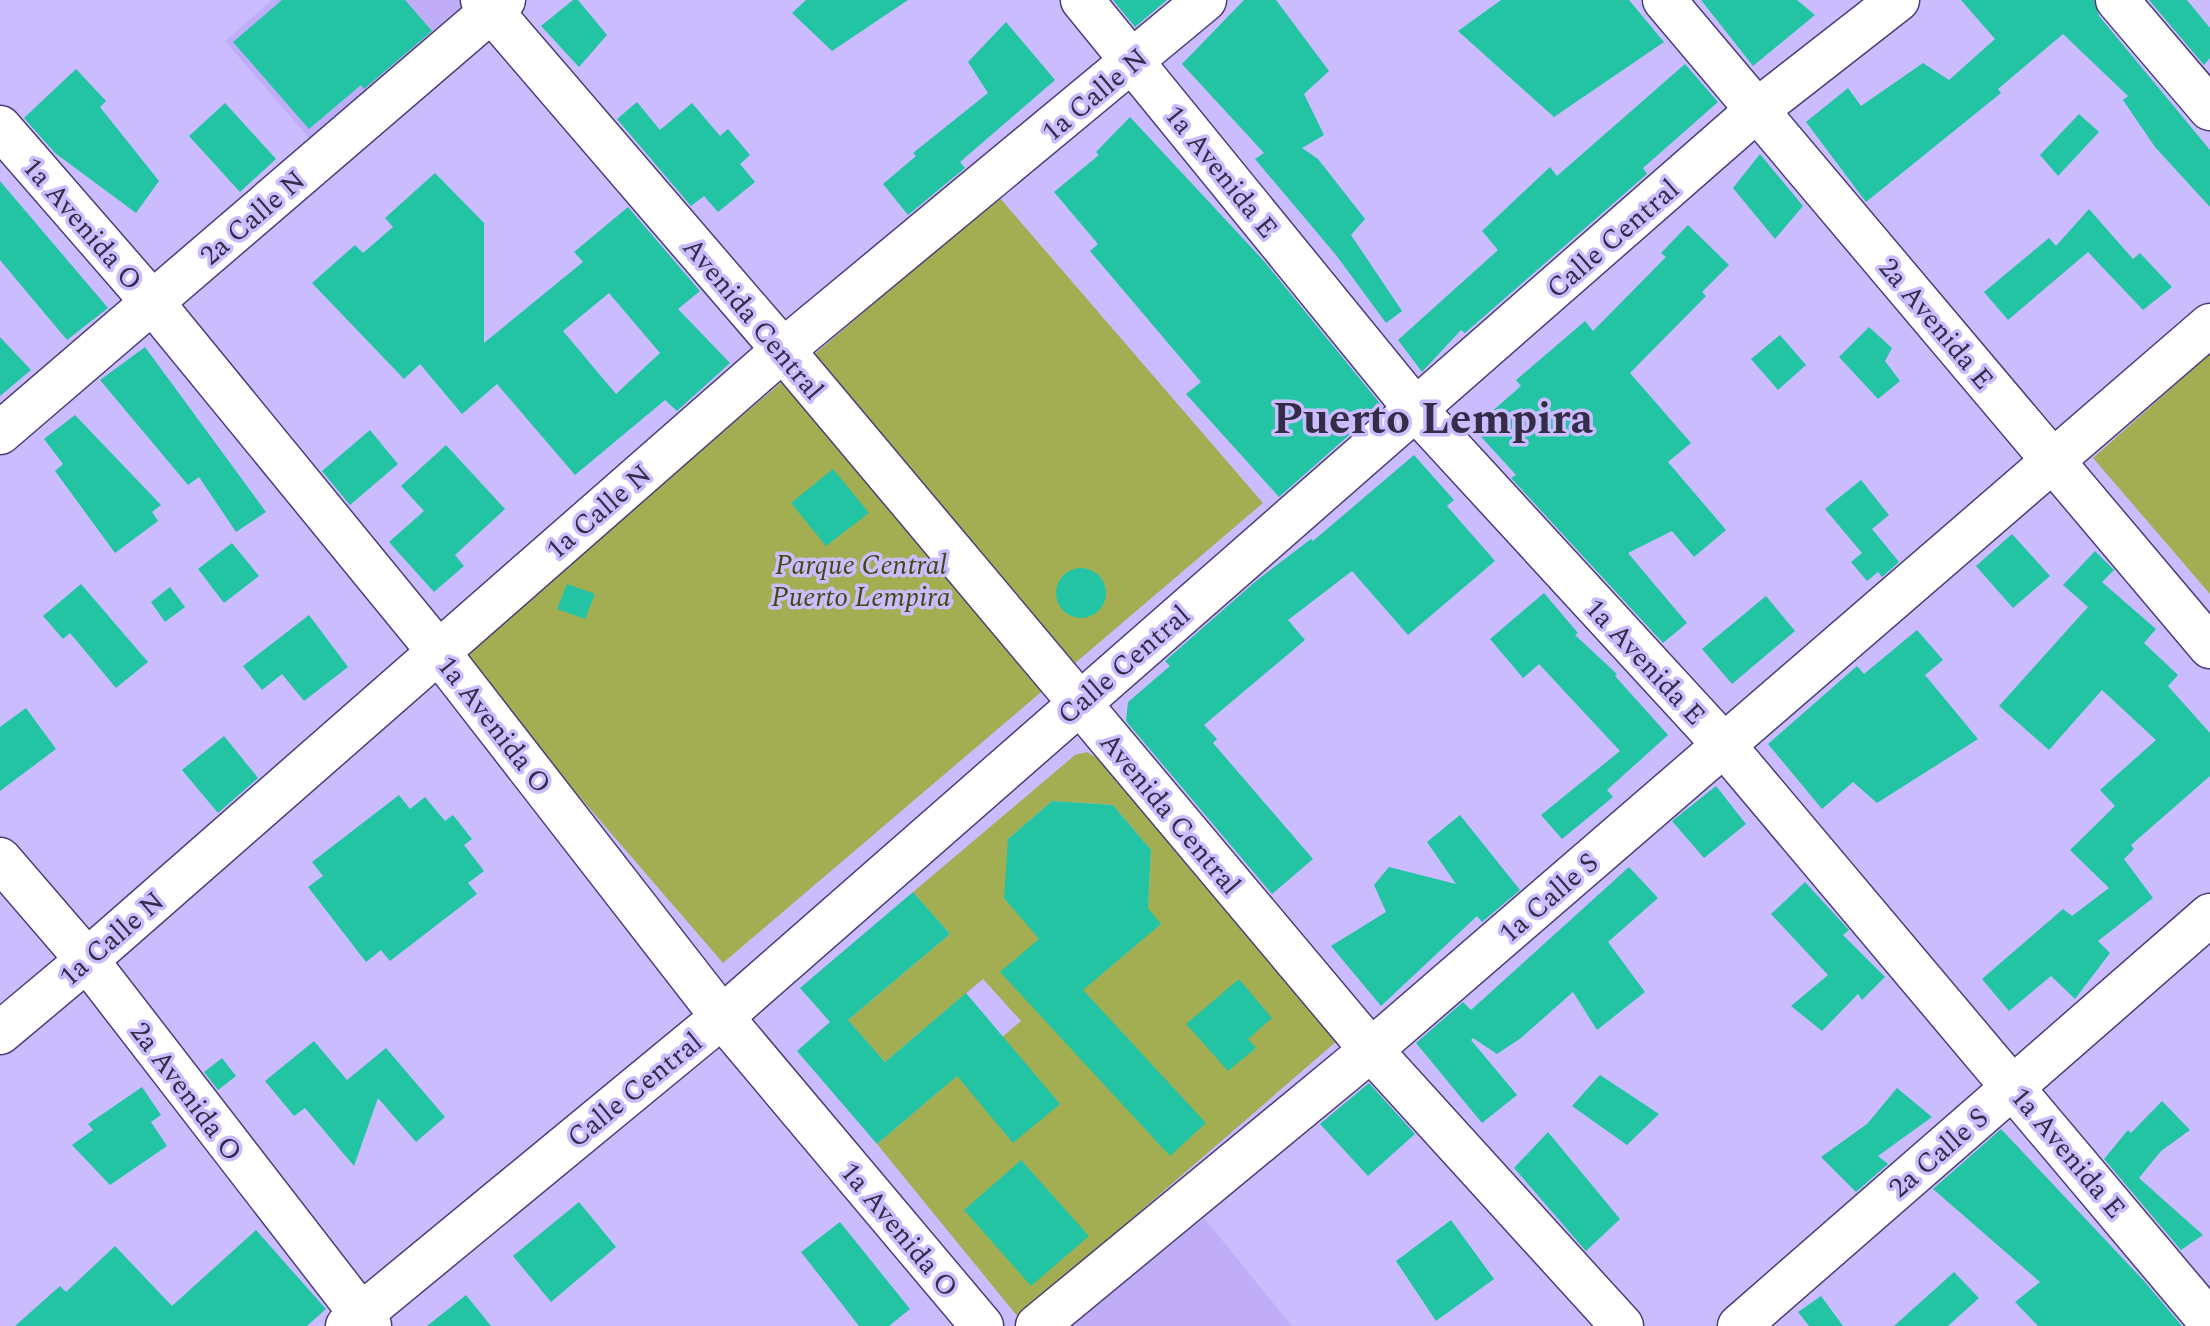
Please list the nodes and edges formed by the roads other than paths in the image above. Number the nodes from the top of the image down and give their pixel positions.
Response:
1 (1082, 0) edge
2 (1205, 0) edge
3 (1664, 0) edge
4 (1898, 0) edge
5 (2117, 0) edge
6 (492, 4) edge
7 (1134, 62) junction
8 (2210, 109) edge
9 (1757, 110) junction
10 (0, 127) edge
11 (153, 303) junction
12 (2210, 325) edge
13 (783, 350) junction
14 (1417, 411) junction
15 (0, 433) edge
16 (2054, 461) junction
17 (2210, 647) edge
18 (437, 650) junction
19 (1077, 702) junction
20 (1724, 745) junction
21 (0, 859) edge
22 (2210, 915) edge
23 (87, 960) junction
24 (722, 1017) junction
25 (0, 1033) edge
26 (1371, 1050) junction
27 (2014, 1086) junction
28 (359, 1322) edge
29 (2210, 1322) edge
30 (982, 1326) edge
31 (1037, 1326) edge
32 (1622, 1326) edge
33 (1739, 1326) edge

1 - 7 street, 1a Avenida E
2 - 7 street, 1a Calle N
3 - 9 street, 2a Avenida E
4 - 9 street, Calle Central
5 - 8 street
6 - 11 street, 2a Calle N
6 - 13 street, Avenida Central
7 - 13 street, 1a Calle N
7 - 14 street, 1a Avenida E
9 - 14 street, Calle Central
9 - 16 street, 2a Avenida E
10 - 11 street, 1a Avenida O
11 - 15 street, 2a Calle N
11 - 18 street, 1a Avenida O
12 - 16 street, 1a Calle S
13 - 18 street, 1a Calle N
13 - 19 street, Avenida Central
14 - 19 street, Calle Central
14 - 20 street, 1a Avenida E
16 - 17 street, 2a Avenida E
16 - 20 street, 1a Calle S
18 - 23 street, 1a Calle N
18 - 24 street, 1a Avenida O
19 - 24 street, Calle Central
19 - 26 street, Avenida Central
20 - 26 street, 1a Calle S
20 - 27 street, 1a Avenida E
21 - 23 street, 2a Avenida O
22 - 27 street, 2a Calle S
23 - 25 street, 1a Calle N
23 - 28 street, 2a Avenida O
24 - 28 street, Calle Central
24 - 30 street, 1a Avenida O
26 - 31 street, 1a Calle S
26 - 32 street, Avenida Central
27 - 29 street, 1a Avenida E
27 - 33 street, 2a Calle S

